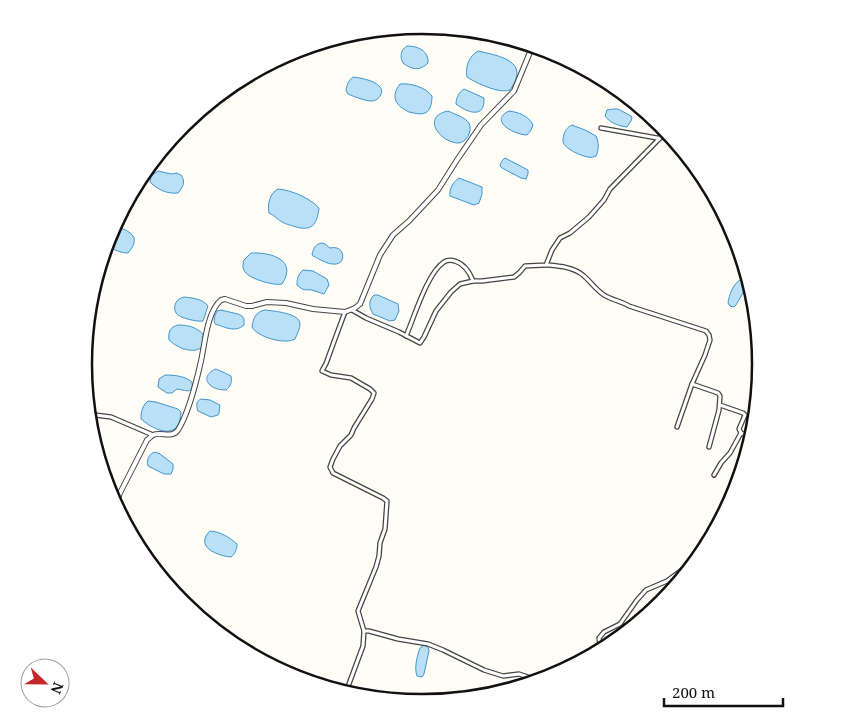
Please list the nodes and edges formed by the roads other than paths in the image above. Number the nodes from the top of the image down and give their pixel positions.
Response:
1 (530, 52) edge
2 (601, 128) dead end
3 (660, 138) joint
4 (546, 265) junction
5 (473, 281) junction
6 (351, 309) junction
7 (345, 312) junction
8 (406, 336) junction
9 (692, 384) junction
10 (720, 405) junction
11 (96, 415) edge
12 (677, 427) dead end
13 (741, 433) junction
14 (745, 434) edge
15 (153, 435) junction
16 (709, 447) dead end
17 (714, 475) dead end
18 (119, 495) edge
19 (676, 575) edge
20 (364, 631) junction
21 (600, 642) edge
22 (528, 677) edge
23 (348, 686) edge

1 - 6 street
2 - 3 street
3 - 4 street
4 - 5 street
4 - 9 street
5 - 8 street
5 - 8 street
6 - 7 street
6 - 8 street
7 - 15 street
7 - 20 street
9 - 10 street
9 - 12 street
10 - 13 street
10 - 16 street
11 - 15 street
13 - 14 street
13 - 17 street
15 - 18 street
19 - 21 street
20 - 22 street
20 - 23 street

